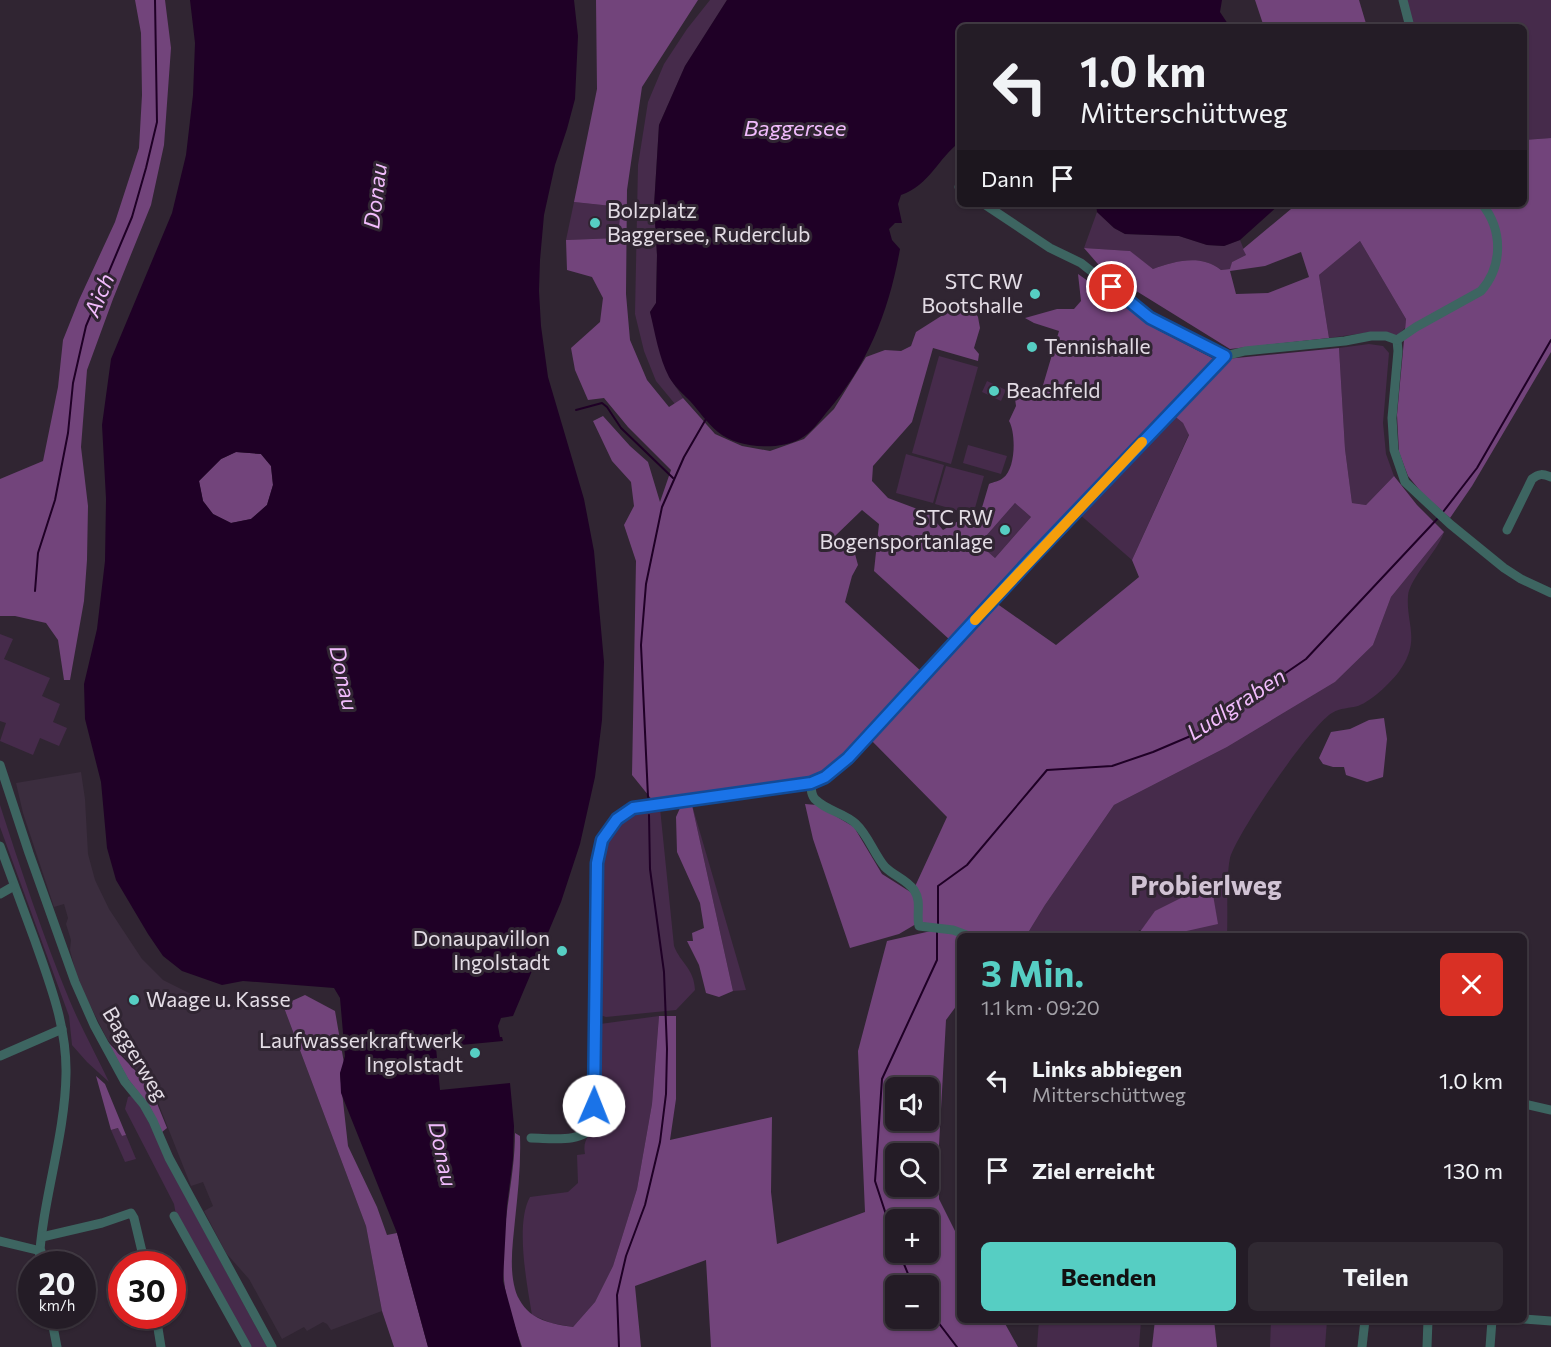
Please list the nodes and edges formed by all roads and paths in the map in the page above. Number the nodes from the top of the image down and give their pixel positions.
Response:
1 (1403, 0) edge
2 (1409, 24) edge
3 (988, 207) edge
4 (1484, 207) edge
5 (1397, 340) junction
6 (1225, 356) junction
7 (1551, 477) edge
8 (1507, 530) dead end
9 (1551, 592) edge
10 (0, 765) edge
11 (811, 783) junction
12 (0, 846) edge
13 (14, 886) junction
14 (0, 894) edge
15 (958, 933) edge
16 (62, 1029) junction
17 (0, 1056) edge
18 (1527, 1105) edge
19 (1551, 1110) edge
20 (531, 1138) dead end
21 (174, 1216) dead end
22 (42, 1237) junction
23 (0, 1241) edge
24 (40, 1251) joint
25 (142, 1251) edge
26 (1527, 1319) edge
27 (1551, 1321) edge
28 (1365, 1323) edge
29 (1428, 1323) edge
30 (1492, 1323) edge
31 (54, 1329) edge
32 (158, 1329) edge
33 (57, 1347) edge
34 (161, 1347) edge
35 (248, 1347) edge
36 (273, 1347) edge
37 (1362, 1347) edge
38 (1427, 1347) edge
39 (1490, 1347) edge

1 - 2 street
3 - 6 street
4 - 5 street
5 - 6 street
5 - 9 street
6 - 11 street
7 - 8 street
10 - 36 street, Baggerweg
11 - 15 street
11 - 20 street
12 - 13 street
13 - 14 street
13 - 16 street
16 - 17 street
16 - 22 street
18 - 19 street
21 - 35 street
22 - 24 street
22 - 25 street
23 - 24 street
26 - 27 street
28 - 37 street
29 - 38 street
30 - 39 street
31 - 33 street
32 - 34 street

